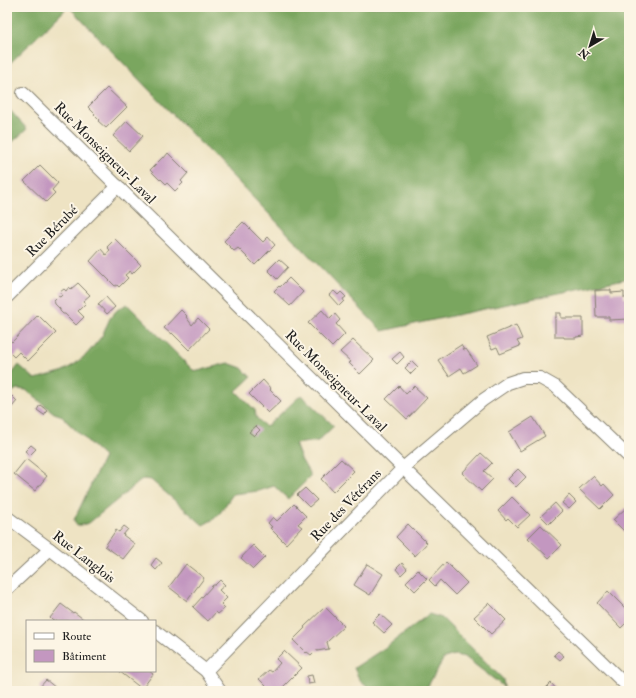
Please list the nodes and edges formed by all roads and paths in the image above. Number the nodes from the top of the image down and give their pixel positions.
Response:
1 (23, 93) dead end
2 (118, 186) junction
3 (7, 296) edge
4 (629, 457) edge
5 (403, 468) junction
6 (7, 517) edge
7 (50, 550) junction
8 (7, 589) edge
9 (141, 620) edge
10 (156, 632) edge
11 (206, 671) junction
12 (629, 688) edge
13 (220, 691) edge

1 - 2 street, Rue Monseigneur-Laval
2 - 3 street, Rue Bérubé
2 - 5 street, Rue Monseigneur-Laval
4 - 5 street, Rue des Vétérans
5 - 11 street, Rue des Vétérans
5 - 12 street, Rue Monseigneur-Laval
6 - 7 street, Rue Langlois
7 - 8 street
7 - 9 street, Rue Langlois
10 - 11 street
11 - 13 street

